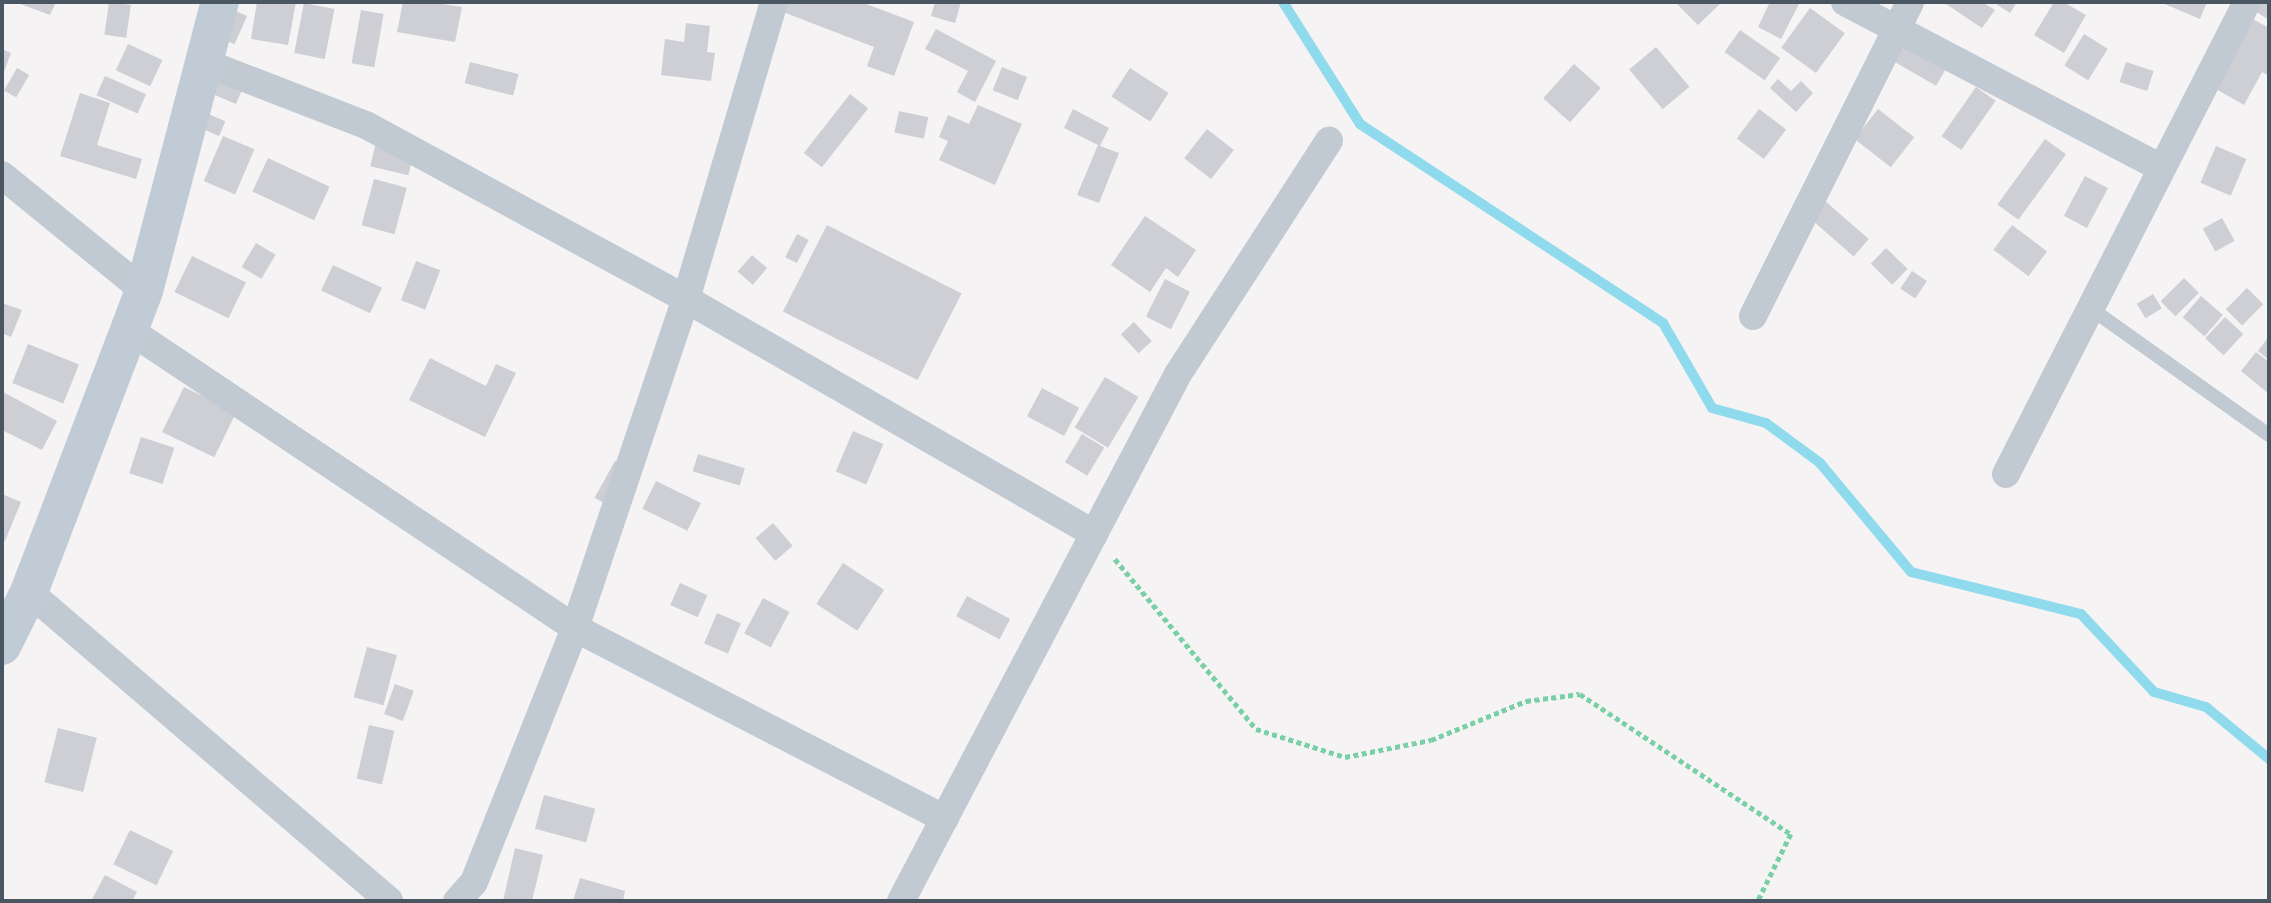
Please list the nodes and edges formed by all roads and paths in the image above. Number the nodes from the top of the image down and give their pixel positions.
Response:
1 (220, 2) edge
2 (774, 2) edge
3 (1845, 2) edge
4 (1910, 2) edge
5 (2247, 2) edge
6 (1896, 28) junction
7 (206, 64) junction
8 (1329, 141) dead end
9 (2161, 168) junction
10 (2, 175) edge
11 (144, 291) junction
12 (686, 299) junction
13 (2090, 308) junction
14 (1753, 316) dead end
15 (129, 330) junction
16 (2269, 435) edge
17 (2006, 474) dead end
18 (1094, 534) junction
19 (12, 616) edge
20 (575, 628) junction
21 (945, 819) junction
22 (389, 901) edge
23 (457, 901) edge
24 (901, 901) edge
25 (1758, 901) edge

1 - 7 street
2 - 12 street
3 - 6 street
4 - 6 street
5 - 9 street
6 - 9 street
6 - 14 street
7 - 11 street
7 - 12 street
8 - 18 street
9 - 13 street
10 - 11 street
11 - 15 street
12 - 18 street
12 - 20 street
13 - 16 lane
13 - 17 street
15 - 19 street
15 - 20 street
18 - 21 street
18 - 25 path
19 - 22 street
20 - 21 street
20 - 23 street
21 - 24 street

